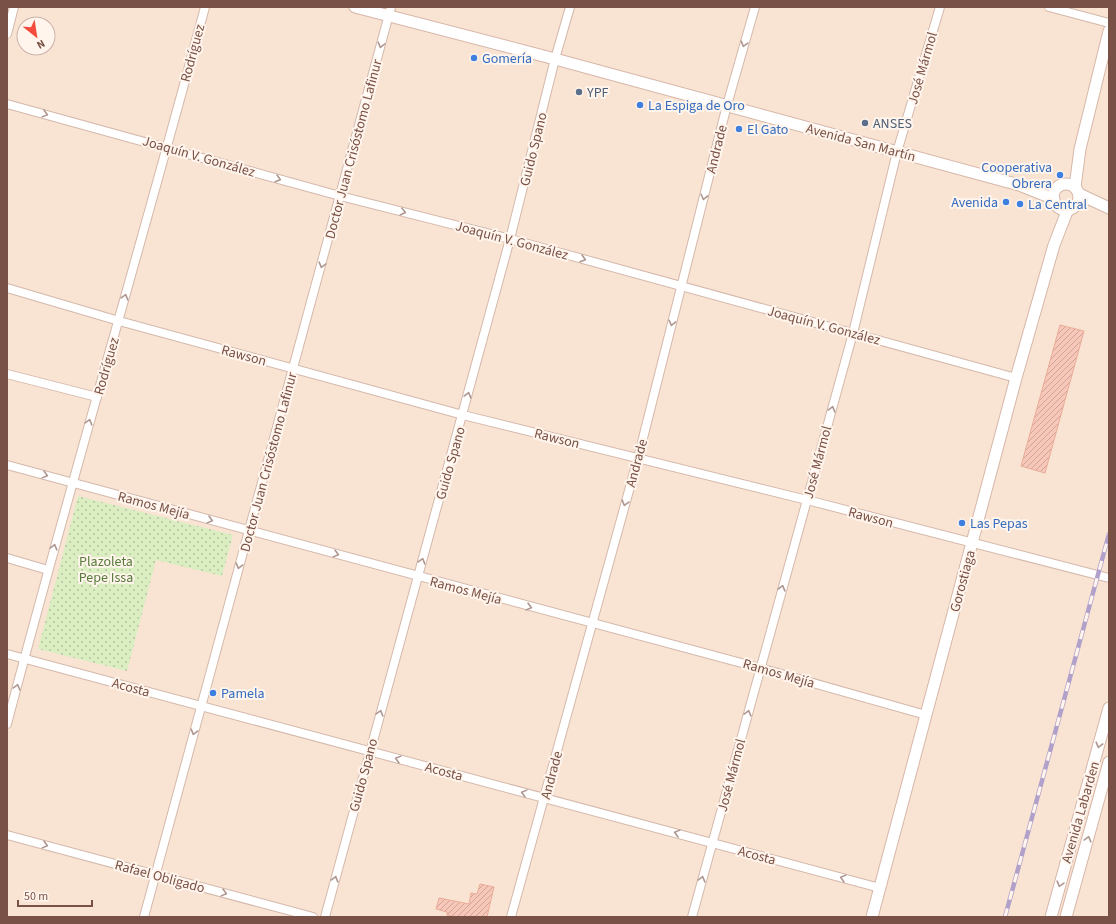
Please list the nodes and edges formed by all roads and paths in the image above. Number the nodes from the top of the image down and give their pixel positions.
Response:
1 (14, 7) edge
2 (204, 7) edge
3 (355, 7) edge
4 (570, 7) edge
5 (755, 7) edge
6 (940, 7) edge
7 (1049, 7) edge
8 (390, 11) edge
9 (1109, 23) edge
10 (1109, 31) edge
11 (7, 34) edge
12 (555, 59) junction
13 (7, 104) edge
14 (727, 105) junction
15 (168, 147) junction
16 (897, 152) junction
17 (1019, 185) junction
18 (1069, 188) junction
19 (340, 196) junction
20 (1064, 205) junction
21 (1109, 209) edge
22 (510, 239) junction
23 (682, 287) junction
24 (7, 288) edge
25 (119, 321) junction
26 (853, 333) junction
27 (293, 369) junction
28 (7, 374) edge
29 (1016, 378) junction
30 (97, 397) junction
31 (463, 415) junction
32 (638, 458) junction
33 (7, 464) edge
34 (72, 482) junction
35 (807, 500) junction
36 (249, 531) junction
37 (972, 543) junction
38 (7, 558) edge
39 (48, 570) junction
40 (418, 576) junction
41 (1109, 578) edge
42 (591, 624) junction
43 (7, 654) edge
44 (24, 659) junction
45 (760, 668) junction
46 (201, 706) junction
47 (1109, 708) edge
48 (926, 715) junction
49 (7, 724) edge
50 (369, 751) junction
51 (1093, 767) junction
52 (1108, 768) edge
53 (545, 798) junction
54 (7, 835) edge
55 (712, 843) junction
56 (155, 874) junction
57 (880, 888) junction
58 (144, 917) edge
59 (313, 917) edge
60 (325, 917) edge
61 (511, 917) edge
62 (692, 917) edge
63 (872, 917) edge
64 (1051, 917) edge
65 (1066, 917) edge

1 - 11 street
2 - 15 street, Rodríguez
3 - 8 main road, Avenida San Martín
4 - 12 street, Guido Spano
5 -> 14 street, Andrade
6 - 16 street, José Mármol
7 - 9 street
8 - 12 main road, Avenida San Martín
8 -> 19 street, Doctor Juan Crisóstomo Lafinur
10 - 18 main road
12 - 14 main road, Avenida San Martín
12 - 22 street, Guido Spano
13 -> 15 street, Joaquín V. González
14 - 16 main road, Avenida San Martín
14 -> 23 street, Andrade
15 -> 19 street, Joaquín V. González
25 -> 15 street, Rodríguez
16 - 17 main road, Avenida San Martín
16 - 26 street, José Mármol
17 - 18 main road, Avenida San Martín
17 - 20 main road, Avenida San Martín
18 - 20 main road
18 - 20 main road
18 - 21 main road, Avenida San Martín
19 -> 22 street, Joaquín V. González
19 -> 27 street, Doctor Juan Crisóstomo Lafinur
20 - 21 main road, Avenida San Martín
20 - 29 main road, Gorostiaga
22 -> 23 street, Joaquín V. González
31 -> 22 street, Guido Spano
23 - 26 street, Joaquín V. González
23 -> 32 street, Andrade
24 - 25 street, Rawson
25 - 27 street, Rawson
25 - 30 street, Rodríguez
26 - 29 street, Joaquín V. González
35 -> 26 street, José Mármol
27 - 31 street, Rawson
27 - 36 street, Doctor Juan Crisóstomo Lafinur
28 - 30 street
29 - 37 main road, Gorostiaga
34 -> 30 street, Rodríguez
31 - 32 street, Rawson
40 -> 31 street, Guido Spano
32 - 35 street, Rawson
32 -> 42 street, Andrade
33 -> 34 street, Ramos Mejía
34 -> 36 street, Ramos Mejía
39 -> 34 street, Rodríguez
35 - 37 street, Rawson
45 -> 35 street, José Mármol
36 -> 40 street, Ramos Mejía
36 -> 46 street, Doctor Juan Crisóstomo Lafinur
37 - 41 street, Rawson
37 - 48 main road, Gorostiaga
38 - 39 street
39 - 44 street, Rodríguez
40 -> 42 street, Ramos Mejía
50 -> 40 street, Guido Spano
42 - 45 street, Ramos Mejía
42 - 53 street, Andrade
43 - 44 street, Acosta
44 - 46 street, Acosta
49 -> 44 street, Rodríguez
45 - 48 street, Ramos Mejía
55 -> 45 street, José Mármol
46 - 50 street, Acosta
46 -> 56 street, Doctor Juan Crisóstomo Lafinur
47 -> 51 main road, Avenida Labarden
48 - 57 main road, Gorostiaga
53 -> 50 street, Acosta
60 -> 50 street, Guido Spano
51 - 52 street
51 -> 64 main road, Avenida Labarden
65 -> 52 main road, Avenida Labarden
55 -> 53 street, Acosta
53 - 61 street, Andrade
54 -> 56 street, Rafael Obligado
57 -> 55 street, Acosta
62 -> 55 street, José Mármol
56 - 58 street, Doctor Juan Crisóstomo Lafinur
56 -> 59 street, Rafael Obligado
57 - 63 main road, Gorostiaga

